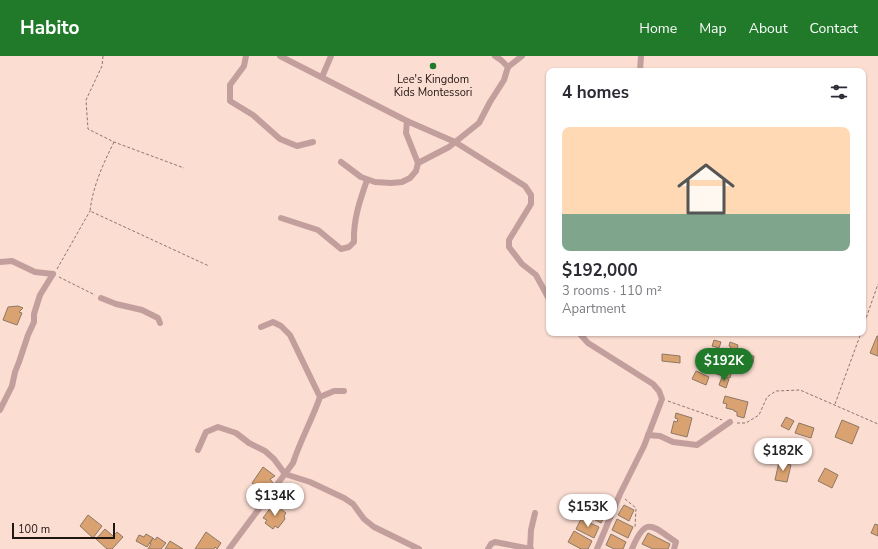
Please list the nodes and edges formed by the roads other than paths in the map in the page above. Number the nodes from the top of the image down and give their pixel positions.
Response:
1 (246, 56) edge
2 (280, 56) edge
3 (331, 56) edge
4 (495, 56) edge
5 (522, 56) edge
6 (641, 56) edge
7 (508, 67) junction
8 (640, 68) edge
9 (322, 77) junction
10 (407, 121) junction
11 (313, 142) dead end
12 (455, 142) junction
13 (341, 162) dead end
14 (418, 163) junction
15 (368, 180) junction
16 (281, 218) dead end
17 (0, 262) edge
18 (546, 293) edge
19 (101, 298) road end
20 (160, 323) dead end
21 (260, 327) dead end
22 (582, 336) edge
23 (344, 391) dead end
24 (320, 397) junction
25 (0, 410) edge
26 (730, 422) road end
27 (648, 435) junction
28 (198, 450) dead end
29 (285, 474) junction
30 (535, 513) dead end
31 (229, 549) edge
32 (419, 549) edge
33 (488, 549) edge
34 (530, 549) edge
35 (597, 549) edge
36 (632, 549) edge
37 (674, 549) edge

1 - 11 street
2 - 9 street
3 - 9 street
4 - 7 street
5 - 7 street
6 - 8 street
7 - 12 street
9 - 10 street
10 - 12 street
10 - 14 street
12 - 14 street
12 - 18 street
13 - 15 street
14 - 15 street
15 - 16 street
17 - 25 street
19 - 20 street
21 - 24 street
22 - 27 street
23 - 24 street
24 - 29 street
26 - 27 street
27 - 35 street
28 - 29 street
29 - 31 street
29 - 32 street
30 - 34 street
33 - 34 street
36 - 37 street

